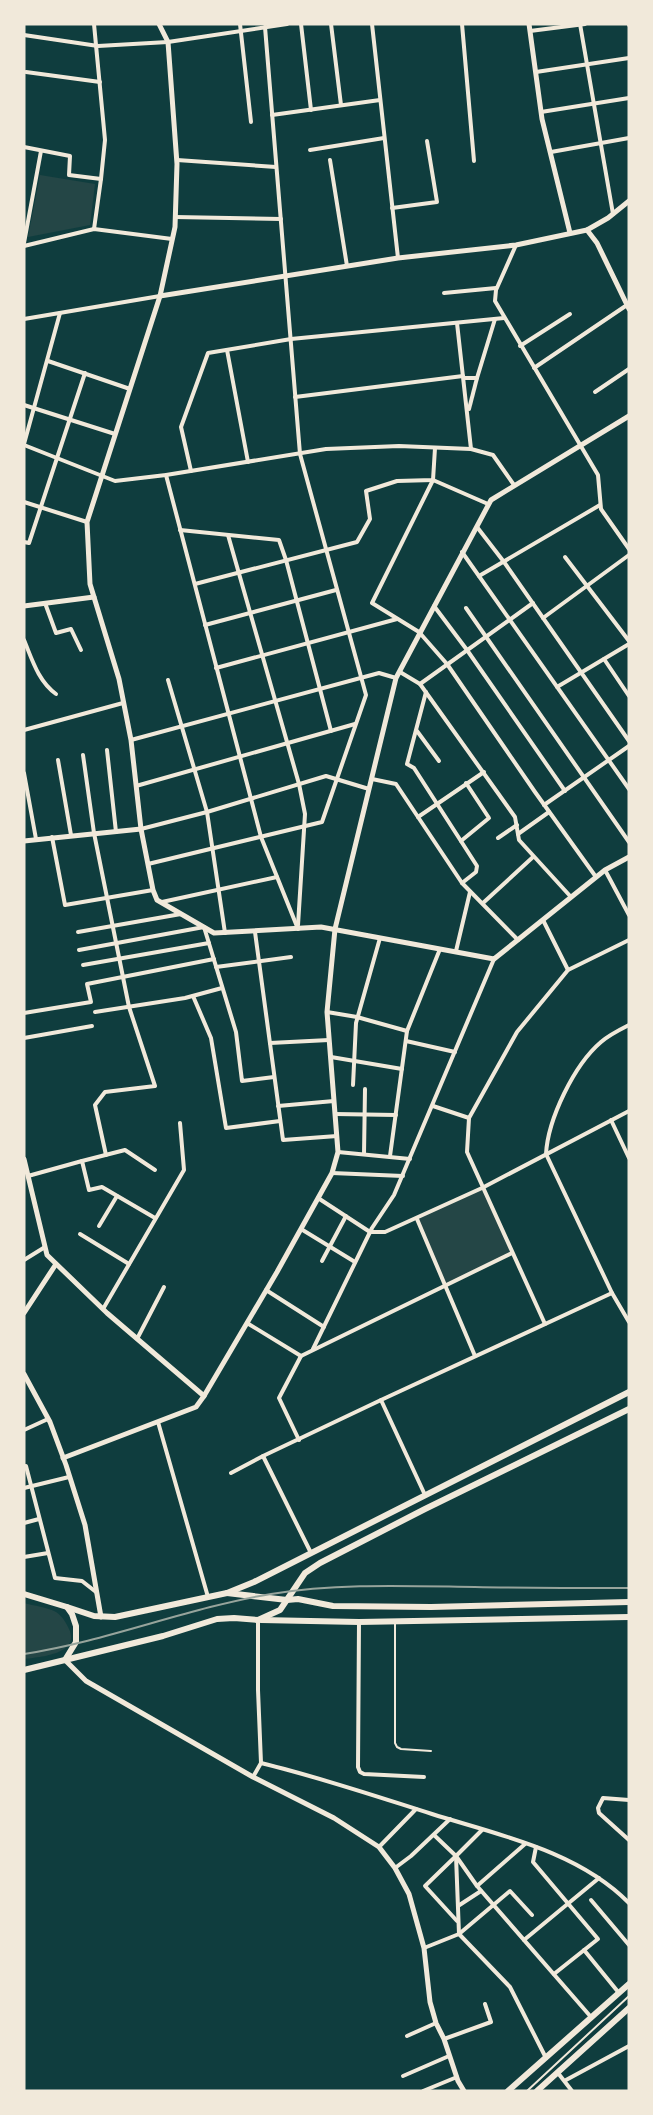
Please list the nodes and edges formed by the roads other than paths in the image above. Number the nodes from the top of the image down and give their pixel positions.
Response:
1 (94, 24) edge
2 (159, 24) edge
3 (240, 24) edge
4 (286, 24) edge
5 (301, 24) edge
6 (331, 24) edge
7 (372, 24) edge
8 (462, 24) edge
9 (529, 24) edge
10 (582, 24) edge
11 (265, 27) junction
12 (243, 31) junction
13 (530, 31) junction
14 (24, 34) edge
15 (168, 42) junction
16 (98, 46) junction
17 (629, 58) edge
18 (587, 64) junction
19 (26, 72) dead end
20 (536, 72) junction
21 (100, 82) junction
22 (629, 98) edge
23 (380, 100) junction
24 (594, 103) junction
25 (341, 105) junction
26 (311, 110) junction
27 (542, 112) junction
28 (272, 115) junction
29 (251, 122) dead end
30 (384, 138) junction
31 (629, 138) edge
32 (427, 141) dead end
33 (601, 143) junction
34 (24, 147) edge
35 (310, 150) dead end
36 (41, 151) junction
37 (550, 152) junction
38 (177, 160) junction
39 (330, 160) dead end
40 (474, 160) dead end
41 (276, 167) junction
42 (102, 179) junction
43 (629, 201) edge
44 (392, 208) junction
45 (613, 214) junction
46 (175, 218) junction
47 (281, 219) junction
48 (94, 229) junction
49 (587, 230) junction
50 (570, 233) junction
51 (171, 239) junction
52 (24, 245) edge
53 (516, 245) junction
54 (398, 258) junction
55 (347, 266) junction
56 (285, 276) junction
57 (497, 288) junction
58 (444, 293) dead end
59 (160, 296) junction
60 (628, 307) edge
61 (60, 313) junction
62 (570, 314) dead end
63 (504, 318) junction
64 (24, 319) edge
65 (495, 319) junction
66 (457, 323) junction
67 (291, 339) junction
68 (520, 346) junction
69 (227, 350) junction
70 (48, 361) junction
71 (534, 368) junction
72 (629, 369) edge
73 (85, 373) junction
74 (463, 377) junction
75 (477, 378) junction
76 (130, 389) junction
77 (595, 392) dead end
78 (295, 397) junction
79 (24, 405) edge
80 (35, 408) junction
81 (467, 414) junction
82 (629, 416) edge
83 (69, 419) junction
84 (115, 434) junction
85 (24, 444) edge
86 (580, 445) junction
87 (435, 448) junction
88 (471, 449) junction
89 (300, 454) junction
90 (57, 458) junction
91 (248, 462) junction
92 (191, 471) junction
93 (101, 475) junction
94 (166, 475) junction
95 (433, 480) junction
96 (514, 485) junction
97 (24, 502) edge
98 (488, 504) junction
99 (600, 505) junction
100 (40, 507) junction
101 (87, 522) junction
102 (476, 526) junction
103 (180, 530) junction
104 (228, 535) junction
105 (24, 542) edge
106 (629, 549) edge
107 (325, 550) junction
108 (462, 552) junction
109 (629, 555) edge
110 (565, 557) dead end
111 (286, 560) junction
112 (504, 562) junction
113 (239, 573) junction
114 (479, 576) junction
115 (195, 584) junction
116 (587, 586) junction
117 (336, 590) junction
118 (94, 597) junction
119 (296, 601) junction
120 (45, 603) junction
121 (533, 603) junction
122 (434, 605) junction
123 (24, 606) edge
124 (466, 608) dead end
125 (251, 613) junction
126 (543, 618) junction
127 (398, 619) junction
128 (510, 619) junction
129 (205, 626) junction
130 (348, 632) junction
131 (419, 632) junction
132 (486, 636) junction
133 (24, 639) edge
134 (629, 642) edge
135 (308, 643) junction
136 (81, 650) dead end
137 (467, 650) junction
138 (263, 656) junction
139 (604, 659) junction
140 (447, 664) junction
141 (216, 668) junction
142 (581, 671) junction
143 (400, 672) junction
144 (361, 678) junction
145 (396, 678) junction
146 (168, 680) dead end
147 (420, 684) junction
148 (557, 687) junction
149 (320, 689) junction
150 (426, 692) junction
151 (56, 694) dead end
152 (629, 696) edge
153 (276, 701) junction
154 (123, 703) junction
155 (228, 714) junction
156 (356, 724) junction
157 (182, 726) junction
158 (24, 730) edge
159 (416, 730) junction
160 (331, 731) junction
161 (131, 740) junction
162 (629, 741) edge
163 (288, 743) junction
164 (629, 746) edge
165 (106, 750) dead end
166 (83, 755) dead end
167 (240, 757) junction
168 (58, 760) dead end
169 (609, 760) junction
170 (439, 761) dead end
171 (194, 770) junction
172 (484, 772) junction
173 (24, 773) edge
174 (584, 777) junction
175 (372, 779) junction
176 (337, 780) junction
177 (466, 783) junction
178 (299, 784) junction
179 (136, 786) junction
180 (369, 789) junction
181 (629, 789) edge
182 (565, 791) junction
183 (251, 799) junction
184 (437, 803) junction
185 (544, 805) junction
186 (207, 812) junction
187 (549, 812) junction
188 (418, 817) junction
189 (517, 824) junction
190 (304, 826) junction
191 (141, 829) junction
192 (116, 832) junction
193 (94, 833) junction
194 (518, 834) junction
195 (71, 835) junction
196 (52, 837) junction
197 (261, 837) junction
198 (498, 838) dead end
199 (36, 839) junction
200 (24, 841) edge
201 (461, 841) junction
202 (629, 842) edge
203 (213, 849) junction
204 (533, 858) junction
205 (629, 858) edge
206 (148, 864) junction
207 (605, 870) junction
208 (596, 877) junction
209 (277, 878) junction
210 (462, 883) junction
211 (153, 890) junction
212 (219, 890) junction
213 (471, 891) junction
214 (571, 897) junction
215 (107, 898) junction
216 (162, 902) junction
217 (483, 904) junction
218 (182, 914) junction
219 (629, 915) edge
220 (543, 920) junction
221 (112, 926) junction
222 (204, 927) junction
223 (298, 928) junction
224 (335, 928) junction
225 (78, 932) dead end
226 (255, 932) junction
227 (225, 933) junction
228 (381, 938) junction
229 (518, 940) junction
230 (629, 940) edge
231 (116, 943) junction
232 (209, 944) junction
233 (440, 948) junction
234 (79, 950) dead end
235 (456, 951) junction
236 (291, 957) dead end
237 (119, 959) junction
238 (214, 959) junction
239 (494, 959) junction
240 (259, 962) junction
241 (83, 965) dead end
242 (216, 967) junction
243 (568, 970) junction
244 (123, 977) junction
245 (222, 988) junction
246 (193, 996) junction
247 (129, 1007) junction
248 (95, 1012) dead end
249 (327, 1012) junction
250 (24, 1013) edge
251 (357, 1017) junction
252 (629, 1025) edge
253 (92, 1026) dead end
254 (407, 1031) junction
255 (24, 1038) edge
256 (329, 1040) junction
257 (406, 1041) junction
258 (270, 1043) junction
259 (455, 1052) junction
260 (330, 1057) junction
261 (354, 1060) junction
262 (402, 1069) junction
263 (274, 1077) junction
264 (353, 1085) dead end
265 (365, 1089) dead end
266 (334, 1101) junction
267 (433, 1105) junction
268 (278, 1106) junction
269 (629, 1111) edge
270 (334, 1113) junction
271 (365, 1114) junction
272 (396, 1115) junction
273 (469, 1118) junction
274 (611, 1120) junction
275 (280, 1121) junction
276 (180, 1123) dead end
277 (337, 1136) junction
278 (338, 1152) junction
279 (363, 1154) junction
280 (546, 1154) junction
281 (106, 1155) junction
282 (390, 1156) junction
283 (410, 1158) junction
284 (629, 1158) edge
285 (24, 1159) edge
286 (82, 1161) junction
287 (155, 1170) dead end
288 (332, 1173) junction
289 (28, 1176) junction
290 (403, 1176) junction
291 (482, 1188) junction
292 (117, 1196) junction
293 (318, 1198) junction
294 (346, 1216) junction
295 (155, 1218) junction
296 (417, 1219) junction
297 (99, 1226) dead end
298 (301, 1229) junction
299 (370, 1232) junction
300 (80, 1234) dead end
301 (330, 1246) junction
302 (45, 1247) junction
303 (512, 1253) junction
304 (24, 1260) edge
305 (322, 1261) dead end
306 (355, 1262) junction
307 (56, 1264) junction
308 (129, 1264) junction
309 (445, 1286) junction
310 (164, 1287) dead end
311 (266, 1290) junction
312 (612, 1293) junction
313 (103, 1309) junction
314 (24, 1313) edge
315 (629, 1322) edge
316 (247, 1323) junction
317 (545, 1324) junction
318 (324, 1327) junction
319 (137, 1339) junction
320 (313, 1349) junction
321 (301, 1356) junction
322 (475, 1356) junction
323 (24, 1374) edge
324 (629, 1392) edge
325 (204, 1396) junction
326 (381, 1400) junction
327 (629, 1409) edge
328 (48, 1419) junction
329 (158, 1422) junction
330 (24, 1430) edge
331 (299, 1440) junction
332 (263, 1456) junction
333 (63, 1458) junction
334 (26, 1466) dead end
335 (231, 1473) dead end
336 (69, 1477) junction
337 (31, 1486) junction
338 (24, 1488) edge
339 (425, 1495) junction
340 (39, 1519) junction
341 (24, 1523) edge
342 (311, 1552) junction
343 (48, 1553) junction
344 (24, 1557) edge
345 (96, 1592) junction
346 (227, 1593) junction
347 (24, 1594) edge
348 (208, 1597) junction
349 (287, 1600) junction
350 (629, 1602) edge
351 (67, 1607) junction
352 (101, 1617) junction
353 (629, 1617) edge
354 (258, 1620) junction
355 (395, 1621) junction
356 (359, 1622) junction
357 (65, 1660) junction
358 (24, 1670) edge
359 (431, 1751) dead end
360 (261, 1763) junction
361 (253, 1777) junction
362 (424, 1777) dead end
363 (629, 1800) edge
364 (416, 1809) junction
365 (450, 1819) junction
366 (482, 1830) junction
367 (434, 1834) junction
368 (629, 1840) edge
369 (525, 1843) junction
370 (379, 1847) junction
371 (537, 1847) junction
372 (456, 1856) junction
373 (395, 1868) junction
374 (599, 1878) junction
375 (477, 1886) junction
376 (482, 1891) junction
377 (591, 1900) dead end
378 (629, 1903) edge
379 (568, 1904) junction
380 (494, 1905) junction
381 (458, 1906) junction
382 (532, 1915) dead end
383 (458, 1922) junction
384 (459, 1934) junction
385 (524, 1940) junction
386 (629, 1945) edge
387 (424, 1948) junction
388 (584, 1950) junction
389 (554, 1974) junction
390 (629, 1984) edge
391 (620, 1993) junction
392 (629, 1996) edge
393 (484, 2004) dead end
394 (629, 2008) edge
395 (592, 2017) junction
396 (436, 2023) junction
397 (407, 2036) dead end
398 (444, 2039) junction
399 (629, 2046) edge
400 (449, 2056) junction
401 (546, 2058) junction
402 (558, 2072) junction
403 (403, 2076) dead end
404 (457, 2077) junction
405 (566, 2080) junction
406 (423, 2091) edge
407 (464, 2091) edge
408 (508, 2091) edge
409 (527, 2091) edge
410 (537, 2091) edge
411 (572, 2091) edge

1 - 16 street
2 - 15 street
3 - 12 street
4 - 11 street
5 - 26 street
6 - 25 street
7 - 23 street
8 - 40 street
9 - 13 street
10 - 13 street
10 - 18 street
11 - 12 street
11 - 28 street
12 - 15 street
12 - 29 street
13 - 20 street
14 - 16 street
15 - 16 street
15 - 38 street
16 - 21 street
17 - 18 street
18 - 20 street
18 - 24 street
19 - 21 street
20 - 27 street
21 - 42 street
22 - 24 street
23 - 25 street
23 - 30 street
24 - 27 street
24 - 33 street
25 - 26 street
26 - 28 street
27 - 37 street
28 - 41 street
30 - 35 street
30 - 44 street
31 - 33 street
32 - 44 street
33 - 37 street
33 - 45 street
34 - 36 street
36 - 42 street
36 - 52 street
37 - 50 street
38 - 41 street
38 - 46 street
39 - 55 street
41 - 47 street
42 - 48 street
43 - 45 street
44 - 54 street
45 - 49 street
46 - 47 street
46 - 51 street
47 - 56 street
48 - 51 street
48 - 52 street
49 - 50 street
49 - 60 street
50 - 53 street
51 - 59 street
53 - 54 street
53 - 57 street
54 - 55 street
55 - 56 street
56 - 59 street
56 - 67 street
57 - 58 street
57 - 63 street
59 - 61 street
59 - 76 street
60 - 71 street
61 - 64 street
61 - 70 street
62 - 68 street
63 - 65 street
63 - 68 street
65 - 66 street
65 - 75 street
66 - 67 street
66 - 74 street
67 - 69 street
67 - 78 street
68 - 71 street
69 - 91 street
69 - 92 street
70 - 73 street
70 - 80 street
71 - 86 street
72 - 77 street
73 - 76 street
73 - 83 street
74 - 75 street
74 - 78 street
74 - 81 street
75 - 81 street
76 - 84 street
78 - 89 street
79 - 80 street
80 - 83 street
80 - 85 street
81 - 88 street
82 - 86 street
83 - 84 street
83 - 90 street
84 - 93 street
85 - 90 street
86 - 96 street
86 - 99 street
87 - 88 street
87 - 89 street
87 - 95 street
88 - 96 street
89 - 91 street
89 - 107 street
90 - 93 street
90 - 100 street
91 - 92 street
92 - 94 street
93 - 94 street
93 - 101 street
94 - 103 street
95 - 98 street
95 - 107 street
95 - 127 street
96 - 98 street
97 - 100 street
98 - 102 street
99 - 106 street
99 - 112 street
100 - 101 street
100 - 105 street
101 - 118 street
102 - 108 street
102 - 112 street
103 - 104 street
103 - 115 street
104 - 111 street
104 - 113 street
107 - 111 street
107 - 117 street
108 - 114 street
108 - 122 street
109 - 116 street
110 - 116 street
111 - 113 street
111 - 119 street
112 - 114 street
112 - 121 street
113 - 115 street
113 - 125 street
114 - 128 street
115 - 129 street
116 - 126 street
116 - 134 street
117 - 119 street
117 - 130 street
118 - 120 street
118 - 154 street
119 - 125 street
119 - 135 street
120 - 123 street
120 - 136 street
121 - 126 street
121 - 128 street
122 - 131 street
122 - 137 street
124 - 132 street
125 - 129 street
125 - 138 street
126 - 142 street
127 - 130 street
127 - 131 street
128 - 132 street
128 - 148 street
129 - 141 street
130 - 135 street
130 - 144 street
131 - 140 street
131 - 143 street
132 - 137 street
132 - 174 street
133 - 151 street
134 - 139 street
135 - 138 street
135 - 149 street
137 - 140 street
137 - 182 street
138 - 141 street
138 - 153 street
139 - 142 street
139 - 152 street
140 - 147 street
140 - 185 street
141 - 155 street
142 - 148 street
142 - 162 street
143 - 145 street
143 - 147 street
144 - 145 street
144 - 149 street
144 - 156 street
145 - 175 street
146 - 157 street
147 - 150 street
148 - 169 street
149 - 153 street
149 - 160 street
150 - 159 street
150 - 172 street
153 - 155 street
153 - 163 street
154 - 158 street
154 - 161 street
155 - 157 street
155 - 167 street
156 - 160 street
156 - 176 street
157 - 161 street
157 - 171 street
159 - 170 street
159 - 184 street
160 - 163 street
161 - 179 street
163 - 167 street
163 - 178 street
164 - 169 street
165 - 192 street
166 - 193 street
167 - 171 street
167 - 183 street
168 - 195 street
169 - 174 street
169 - 181 street
171 - 179 street
171 - 186 street
172 - 177 street
172 - 189 street
173 - 199 street
174 - 182 street
174 - 202 street
175 - 180 street
175 - 188 street
176 - 178 street
176 - 180 street
176 - 190 street
177 - 184 street
177 - 201 street
178 - 183 street
178 - 190 street
179 - 191 street
180 - 224 street
182 - 185 street
183 - 186 street
183 - 197 street
184 - 188 street
184 - 201 street
185 - 187 street
186 - 191 street
186 - 203 street
187 - 194 street
187 - 208 street
188 - 210 street
189 - 194 street
189 - 198 street
190 - 197 street
190 - 223 street
191 - 192 street
191 - 206 street
192 - 193 street
193 - 195 street
193 - 215 street
194 - 204 street
195 - 196 street
196 - 199 street
196 - 215 street
197 - 203 street
197 - 209 street
199 - 200 street
201 - 210 street
203 - 206 street
203 - 212 street
204 - 214 street
204 - 217 street
205 - 207 street
206 - 211 street
207 - 208 street
207 - 219 street
208 - 214 street
209 - 212 street
209 - 223 street
210 - 213 street
211 - 215 street
211 - 216 street
212 - 216 street
212 - 227 street
213 - 217 street
213 - 235 street
214 - 220 street
215 - 221 street
216 - 218 street
217 - 229 street
218 - 221 street
218 - 222 street
220 - 229 street
220 - 243 street
221 - 225 street
221 - 231 street
222 - 227 street
222 - 231 street
222 - 232 street
223 - 224 street
223 - 226 street
224 - 228 street
224 - 249 street
226 - 227 street
226 - 240 street
228 - 233 street
228 - 251 street
229 - 239 street
230 - 243 street
231 - 234 street
231 - 237 street
232 - 237 street
232 - 238 street
233 - 235 street
233 - 254 street
235 - 239 street
236 - 240 street
237 - 241 street
237 - 244 street
238 - 242 street
238 - 244 street
239 - 259 street
240 - 242 street
240 - 258 street
242 - 245 street
243 - 273 street
244 - 247 street
244 - 250 street
245 - 246 street
245 - 263 street
246 - 247 street
246 - 275 street
247 - 248 street
247 - 281 street
249 - 251 street
249 - 256 street
251 - 254 street
251 - 261 street
252 - 280 street
253 - 255 street
254 - 257 street
256 - 258 street
256 - 260 street
257 - 259 street
257 - 262 street
258 - 263 street
259 - 267 street
260 - 261 street
260 - 266 street
261 - 262 street
261 - 264 street
262 - 272 street
263 - 268 street
265 - 271 street
266 - 268 street
266 - 270 street
267 - 273 street
267 - 283 street
268 - 275 street
269 - 274 street
270 - 271 street
270 - 277 street
271 - 272 street
271 - 279 street
272 - 282 street
273 - 291 street
274 - 280 street
274 - 284 street
275 - 277 street
276 - 295 street
277 - 278 street
278 - 279 street
278 - 288 street
279 - 282 street
280 - 291 street
280 - 312 street
281 - 286 street
281 - 287 street
282 - 283 street
283 - 290 street
285 - 289 street
286 - 289 street
286 - 292 street
288 - 290 street
288 - 293 street
289 - 302 street
290 - 299 street
291 - 296 street
291 - 303 street
292 - 295 street
292 - 297 street
293 - 294 street
293 - 298 street
294 - 299 street
294 - 301 street
295 - 308 street
296 - 299 street
296 - 309 street
298 - 301 street
298 - 311 street
299 - 306 street
300 - 308 street
301 - 305 street
301 - 306 street
302 - 304 street
302 - 307 street
303 - 309 street
303 - 317 street
306 - 318 street
307 - 313 street
307 - 314 street
308 - 313 street
309 - 320 street
309 - 322 street
310 - 319 street
311 - 316 street
311 - 318 street
312 - 315 street
312 - 317 street
313 - 319 street
316 - 321 street
316 - 325 street
317 - 322 street
318 - 320 street
319 - 325 street
320 - 321 street
321 - 331 street
322 - 326 street
323 - 328 street
324 - 339 main road
325 - 329 street
326 - 331 street
326 - 339 street
327 - 349 main road
328 - 330 street
328 - 333 street
329 - 333 street
329 - 348 street
331 - 332 street
332 - 335 street
332 - 342 street
333 - 336 street
334 - 337 street
336 - 337 street
336 - 345 street
337 - 338 street
337 - 340 street
339 - 342 main road
340 - 341 street
340 - 343 street
342 - 346 main road
343 - 344 street
343 - 345 street
345 - 352 street
346 - 348 main road
346 - 349 main road
347 - 351 main road
348 - 352 main road
349 - 350 main road
349 - 354 main road
351 - 352 main road
351 - 357 main road
353 - 355 main road
354 - 356 main road
354 - 357 main road
354 - 360 street
355 - 356 main road
355 - 359 lane
356 - 362 street
357 - 358 main road
357 - 361 street
360 - 361 street
360 - 364 street
361 - 370 street
363 - 368 street
364 - 365 street
364 - 370 street
365 - 366 street
365 - 367 street
366 - 369 street
366 - 372 street
367 - 372 street
367 - 373 street
369 - 371 street
369 - 375 street
370 - 373 street
371 - 374 street
371 - 379 street
372 - 375 street
372 - 381 street
372 - 383 street
373 - 387 street
374 - 378 street
374 - 379 street
375 - 376 street
376 - 380 street
376 - 381 street
377 - 386 street
379 - 385 street
379 - 388 street
380 - 382 street
380 - 384 street
380 - 385 street
381 - 383 street
383 - 384 street
384 - 387 street
384 - 401 street
385 - 389 street
387 - 396 street
388 - 389 street
388 - 391 street
389 - 395 street
390 - 391 main road
391 - 395 main road
392 - 409 lane
393 - 398 street
394 - 402 main road
395 - 401 main road
396 - 397 street
396 - 398 street
398 - 400 street
399 - 405 street
400 - 403 street
400 - 404 street
401 - 408 main road
402 - 405 street
402 - 410 main road
404 - 406 street
404 - 407 street
405 - 411 street

